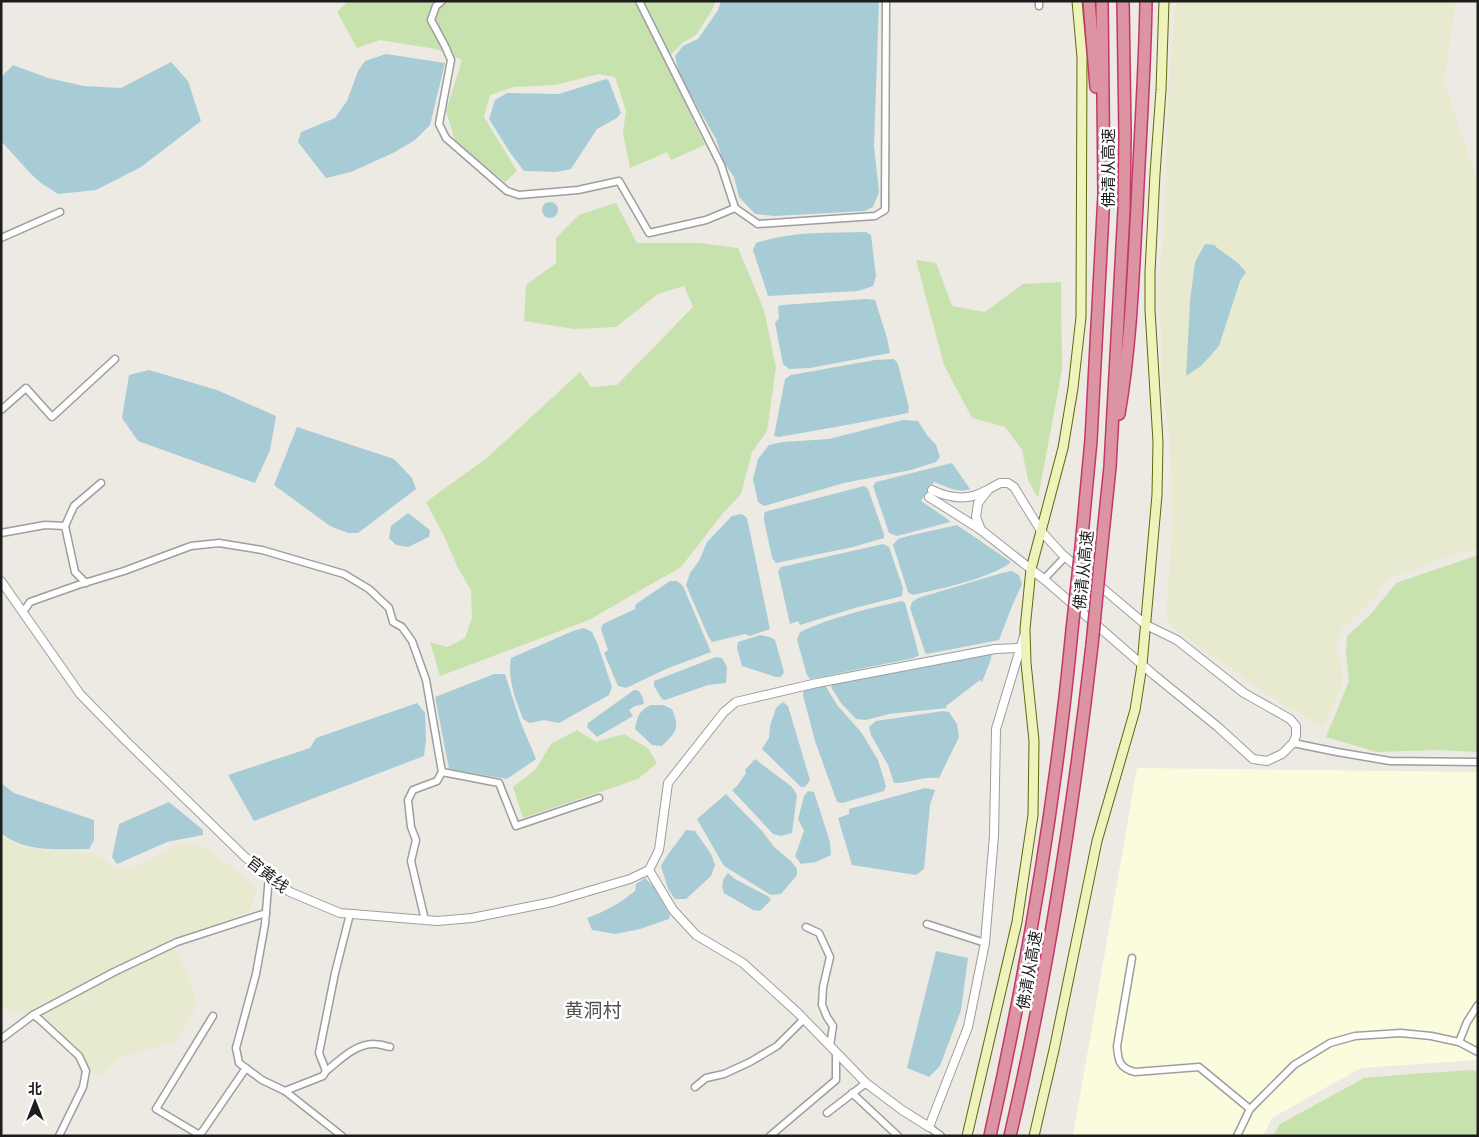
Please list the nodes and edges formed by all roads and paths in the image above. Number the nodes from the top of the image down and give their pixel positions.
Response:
1 (442, 1) edge
2 (639, 1) edge
3 (886, 1) edge
4 (1078, 1) edge
5 (1089, 1) edge
6 (1102, 1) edge
7 (1123, 1) edge
8 (1146, 1) edge
9 (1164, 1) edge
10 (1105, 176) junction
11 (735, 208) junction
12 (60, 212) dead end
13 (1, 238) edge
14 (115, 359) dead end
15 (1, 410) edge
16 (1110, 467) junction
17 (101, 483) dead end
18 (989, 489) junction
19 (65, 526) junction
20 (981, 530) junction
21 (1041, 531) junction
22 (1, 533) edge
23 (1065, 557) junction
24 (1032, 569) junction
25 (1044, 579) junction
26 (1, 581) edge
27 (86, 583) junction
28 (22, 612) junction
29 (1146, 626) junction
30 (1025, 629) junction
31 (1021, 648) junction
32 (1142, 665) junction
33 (1293, 743) junction
34 (1478, 762) edge
35 (442, 772) junction
36 (599, 798) dead end
37 (649, 870) junction
38 (269, 875) junction
39 (266, 914) junction
40 (350, 914) junction
41 (425, 920) junction
42 (927, 924) dead end
43 (806, 927) dead end
44 (986, 943) junction
45 (1132, 958) dead end
46 (1478, 1005) edge
47 (32, 1015) junction
48 (213, 1016) dead end
49 (804, 1019) junction
50 (1, 1039) edge
51 (1459, 1042) junction
52 (830, 1046) junction
53 (390, 1047) dead end
54 (836, 1052) junction
55 (1478, 1052) edge
56 (246, 1068) junction
57 (326, 1071) junction
58 (866, 1083) junction
59 (694, 1087) dead end
60 (285, 1091) junction
61 (852, 1093) junction
62 (1250, 1109) junction
63 (827, 1113) dead end
64 (929, 1127) junction
65 (197, 1135) edge
66 (60, 1136) edge
67 (342, 1136) edge
68 (770, 1136) edge
69 (898, 1136) edge
70 (941, 1136) edge
71 (967, 1136) edge
72 (988, 1136) edge
73 (1010, 1136) edge
74 (1034, 1136) edge
75 (1237, 1136) edge

1 - 11 street
2 - 11 street
3 - 11 street
4 - 21 main road
5 - 10 highway
6 - 10 highway, 佛清从高速
7 - 16 highway, 佛清从高速
8 - 16 highway
9 - 29 main road
10 - 72 highway, 佛清从高速, bridge
12 - 13 street
14 - 15 street
16 - 73 highway, 佛清从高速, bridge
17 - 19 street
18 - 20 street
18 - 20 street
18 - 21 street
19 - 22 street
19 - 27 street
20 - 24 street
21 - 23 street
21 - 24 main road
23 - 25 street
23 - 29 street
24 - 25 street
24 - 30 main road
25 - 32 street
26 - 28 street, 官黄线
27 - 28 street
27 - 35 street
28 - 38 street, 官黄线
29 - 32 main road
29 - 33 street
30 - 31 street
30 - 71 main road
31 - 37 street
31 - 44 street
32 - 33 street
32 - 74 main road
33 - 34 street
35 - 36 street
35 - 41 street
37 - 41 street, 官黄线
37 - 49 street
38 - 39 street
38 - 40 street, 官黄线
39 - 47 street
39 - 56 street
40 - 41 street, 官黄线
40 - 57 street
42 - 44 street
43 - 52 street
44 - 64 street
45 - 62 street
46 - 51 street
47 - 50 street
47 - 66 street
48 - 65 street
49 - 52 street
49 - 59 street
51 - 55 street
51 - 62 street
52 - 54 street
53 - 57 street
54 - 58 street
54 - 68 street
56 - 60 street
56 - 65 street
57 - 60 street
58 - 61 street
58 - 64 street
60 - 67 street
61 - 63 street
61 - 69 street
62 - 75 street
64 - 70 street

